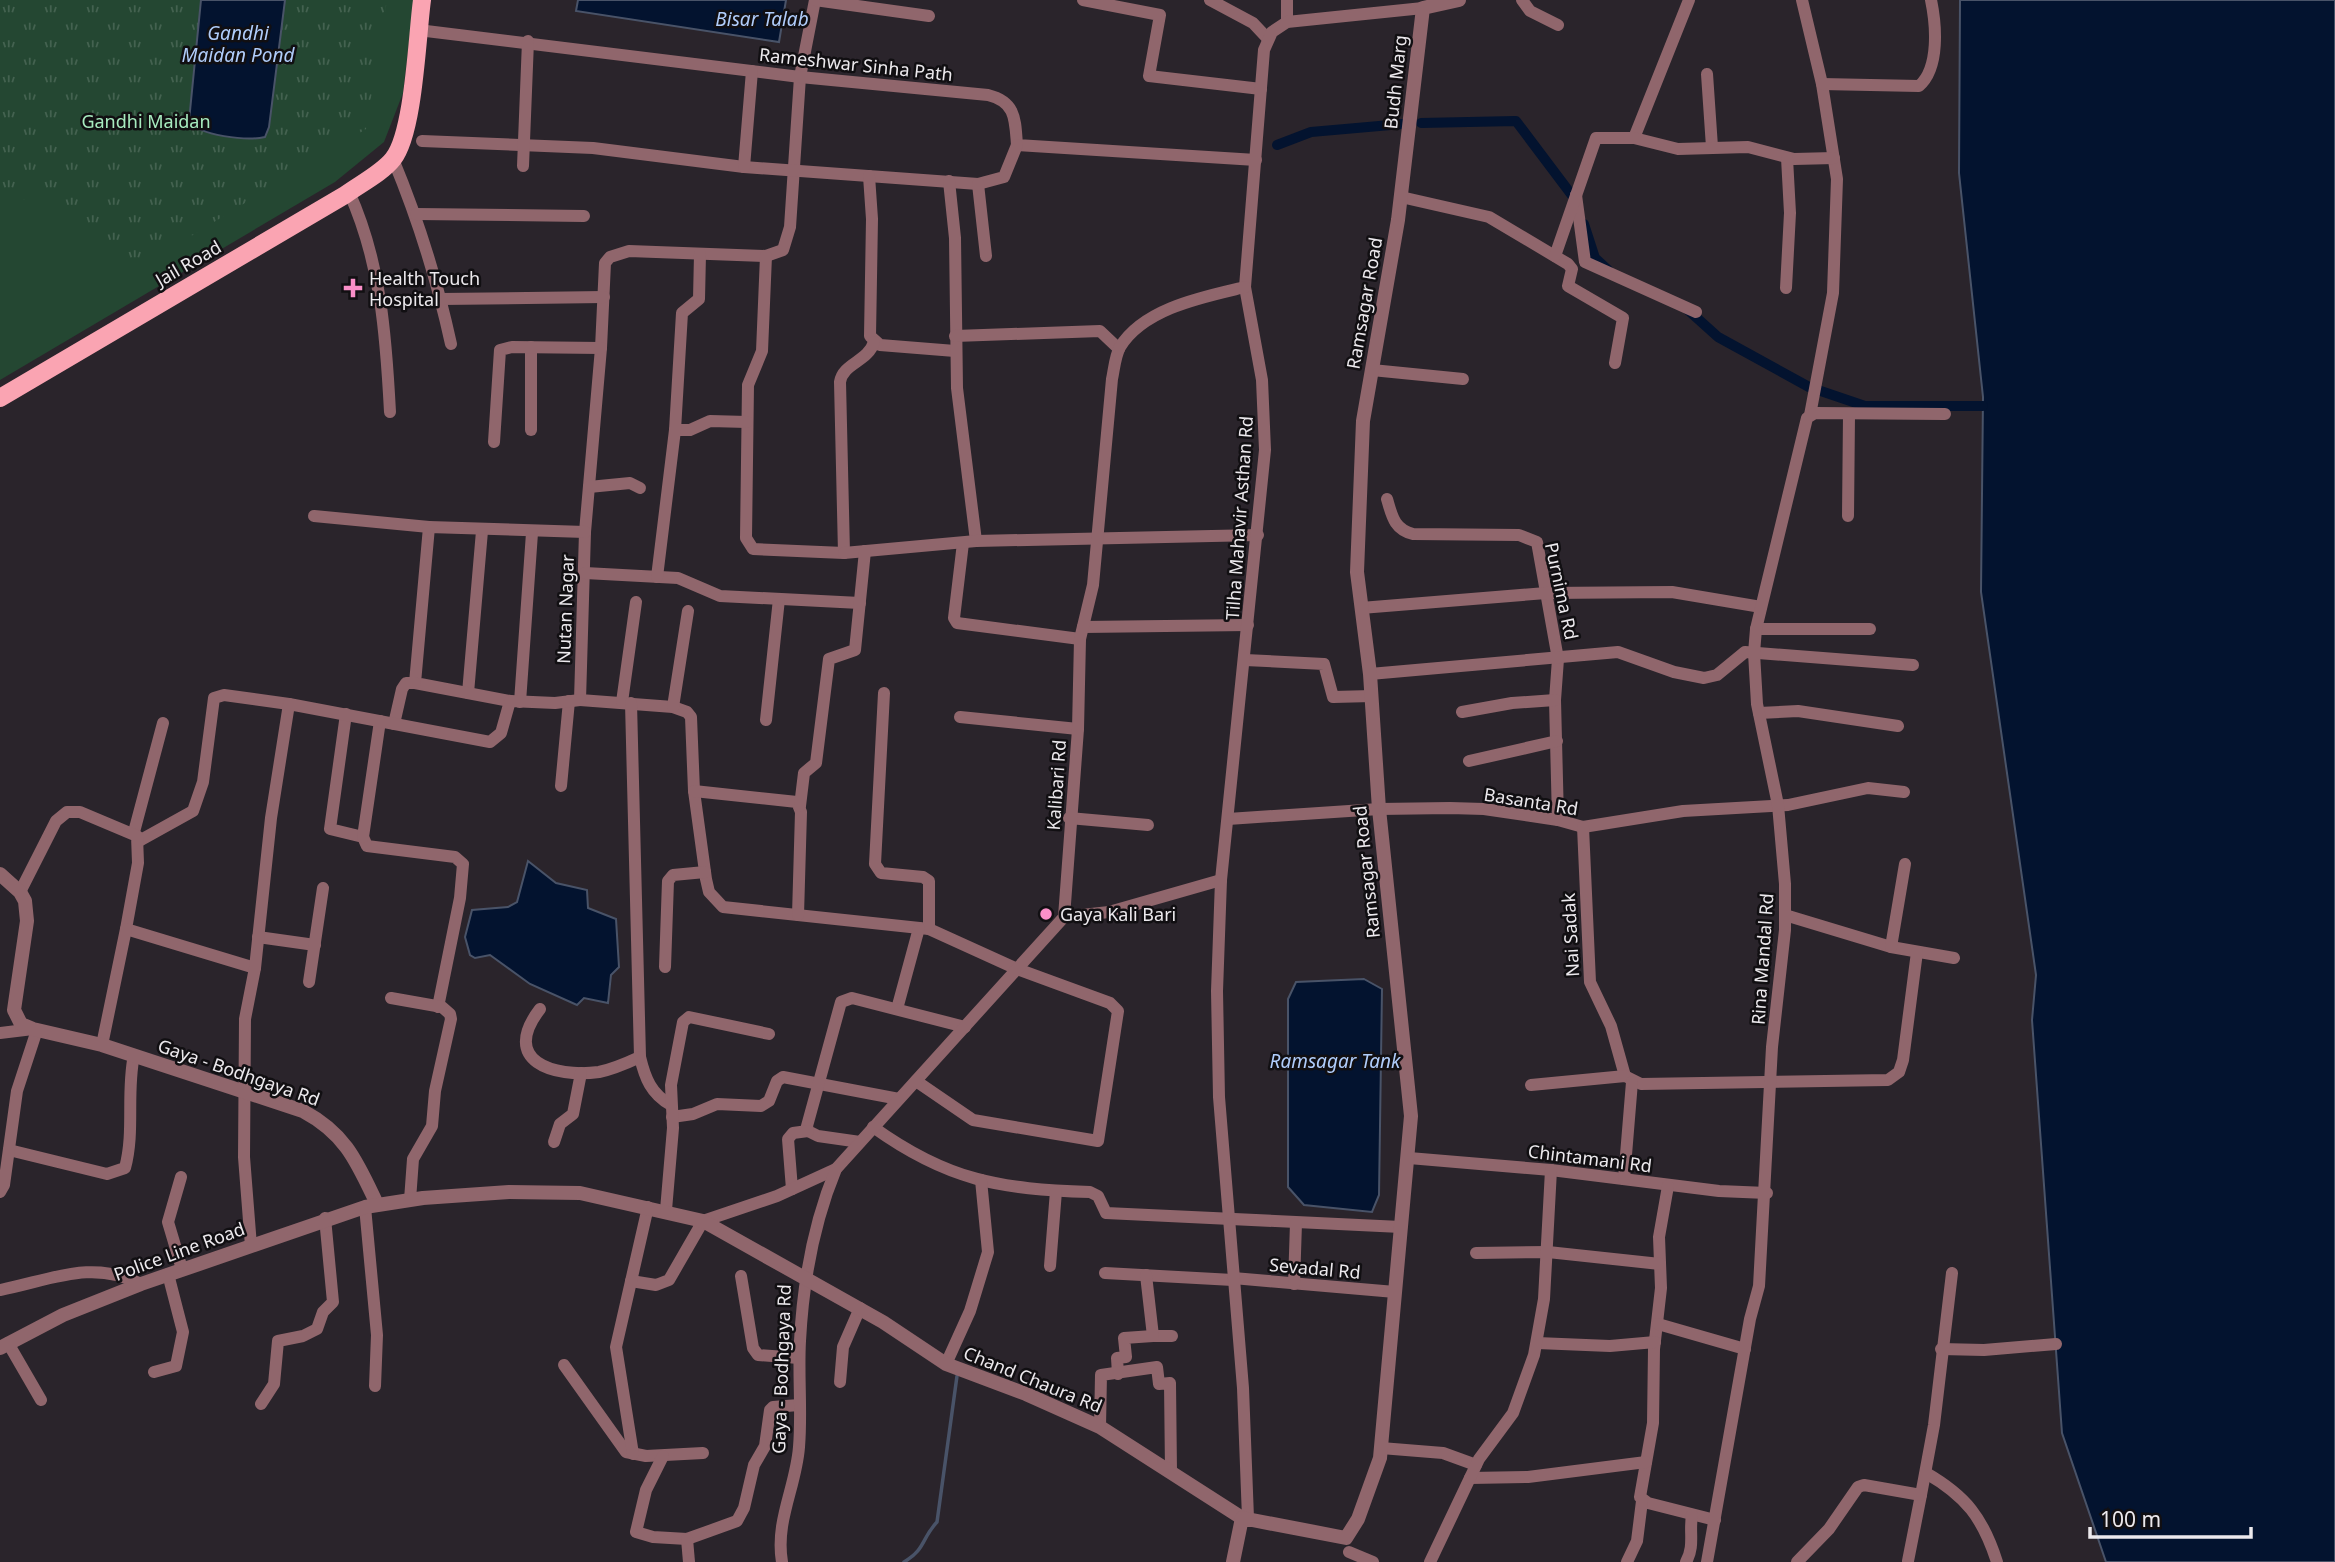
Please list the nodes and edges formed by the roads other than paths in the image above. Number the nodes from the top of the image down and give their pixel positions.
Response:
1 (422, 0) edge
2 (815, 0) edge
3 (1083, 0) edge
4 (1210, 0) edge
5 (1287, 0) edge
6 (1460, 0) edge
7 (1522, 0) edge
8 (1689, 0) edge
9 (1802, 0) edge
10 (1931, 0) edge
11 (1423, 8) junction
12 (929, 16) dead end
13 (1287, 22) junction
14 (1558, 25) dead end
15 (418, 30) junction
16 (1268, 39) junction
17 (528, 41) junction
18 (752, 71) junction
19 (1707, 74) dead end
20 (800, 77) junction
21 (1822, 84) junction
22 (1261, 89) junction
23 (1634, 138) junction
24 (422, 141) dead end
25 (524, 145) junction
26 (1017, 145) junction
27 (1712, 147) junction
28 (1787, 158) junction
29 (393, 159) junction
30 (1834, 159) junction
31 (1256, 160) junction
32 (523, 166) dead end
33 (744, 167) junction
34 (793, 172) junction
35 (869, 176) junction
36 (949, 181) junction
37 (978, 184) junction
38 (349, 192) junction
39 (1576, 195) junction
40 (1401, 197) junction
41 (416, 214) junction
42 (584, 216) dead end
43 (700, 254) junction
44 (766, 256) junction
45 (986, 256) dead end
46 (1555, 256) junction
47 (1245, 287) junction
48 (1786, 288) dead end
49 (604, 297) junction
50 (441, 299) junction
51 (1696, 312) dead end
52 (955, 336) junction
53 (874, 342) junction
54 (451, 344) dead end
55 (531, 347) junction
56 (601, 348) junction
57 (1119, 348) junction
58 (955, 351) junction
59 (1615, 363) dead end
60 (1372, 370) junction
61 (1463, 379) dead end
62 (0, 398) edge
63 (390, 412) dead end
64 (1945, 414) dead end
65 (1810, 415) junction
66 (1849, 415) junction
67 (747, 422) junction
68 (531, 430) dead end
69 (675, 430) junction
70 (494, 442) dead end
71 (589, 487) junction
72 (640, 488) dead end
73 (1387, 499) dead end
74 (314, 516) dead end
75 (1847, 516) dead end
76 (429, 527) junction
77 (482, 531) junction
78 (585, 532) junction
79 (533, 533) junction
80 (1258, 535) junction
81 (1097, 538) junction
82 (970, 542) junction
83 (865, 551) junction
84 (845, 553) junction
85 (584, 573) junction
86 (657, 577) junction
87 (1546, 593) junction
88 (779, 599) junction
89 (636, 602) dead end
90 (860, 603) junction
91 (1761, 607) junction
92 (1361, 608) junction
93 (688, 611) dead end
94 (1248, 625) junction
95 (1756, 629) junction
96 (1870, 629) dead end
97 (1082, 633) junction
98 (1754, 653) junction
99 (1559, 659) junction
100 (1245, 660) junction
101 (1913, 665) dead end
102 (1370, 674) junction
103 (415, 683) junction
104 (884, 692) dead end
105 (468, 693) junction
106 (1372, 696) junction
107 (575, 700) junction
108 (1555, 700) junction
109 (515, 701) junction
110 (627, 702) junction
111 (289, 704) junction
112 (673, 707) junction
113 (1462, 712) dead end
114 (1759, 713) junction
115 (346, 715) junction
116 (960, 717) dead end
117 (766, 720) dead end
118 (380, 721) junction
119 (163, 723) dead end
120 (394, 724) junction
121 (1898, 726) dead end
122 (1078, 729) junction
123 (1558, 741) junction
124 (1469, 761) dead end
125 (561, 786) dead end
126 (694, 791) junction
127 (1904, 792) dead end
128 (1778, 805) junction
129 (800, 806) junction
130 (1379, 809) junction
131 (1069, 818) junction
132 (1228, 819) junction
133 (1558, 820) junction
134 (1148, 825) dead end
135 (1583, 827) junction
136 (136, 836) junction
137 (363, 837) junction
138 (1905, 864) dead end
139 (705, 872) junction
140 (0, 874) edge
141 (1221, 880) junction
142 (323, 888) dead end
143 (20, 892) junction
144 (797, 915) junction
145 (1785, 915) junction
146 (1064, 917) junction
147 (924, 928) junction
148 (126, 929) junction
149 (258, 937) junction
150 (315, 945) junction
151 (1891, 947) junction
152 (1917, 952) junction
153 (1954, 958) dead end
154 (665, 967) dead end
155 (256, 968) junction
156 (1017, 969) junction
157 (309, 982) dead end
158 (391, 998) dead end
159 (438, 1007) junction
160 (540, 1009) dead end
161 (897, 1009) junction
162 (965, 1027) junction
163 (35, 1030) junction
164 (0, 1032) edge
165 (769, 1034) dead end
166 (102, 1045) junction
167 (134, 1055) junction
168 (640, 1057) junction
169 (581, 1073) junction
170 (1629, 1079) junction
171 (916, 1081) junction
172 (817, 1083) junction
173 (1772, 1083) junction
174 (1531, 1085) dead end
175 (247, 1093) junction
176 (899, 1099) junction
177 (671, 1111) junction
178 (873, 1127) junction
179 (808, 1131) junction
180 (554, 1142) dead end
181 (860, 1142) junction
182 (9, 1150) junction
183 (1409, 1158) junction
184 (836, 1169) junction
185 (1551, 1170) junction
186 (181, 1177) dead end
187 (1624, 1179) junction
188 (981, 1180) junction
189 (1668, 1186) junction
190 (792, 1189) junction
191 (1056, 1191) junction
192 (0, 1192) edge
193 (1767, 1193) junction
194 (410, 1200) junction
195 (371, 1205) junction
196 (648, 1207) junction
197 (666, 1210) junction
198 (325, 1218) junction
199 (1227, 1220) junction
200 (703, 1221) junction
201 (1296, 1223) junction
202 (1401, 1227) junction
203 (251, 1246) junction
204 (1548, 1252) junction
205 (1476, 1253) dead end
206 (1660, 1264) junction
207 (1051, 1266) dead end
208 (175, 1272) junction
209 (1105, 1273) dead end
210 (1952, 1273) dead end
211 (1146, 1275) junction
212 (741, 1276) dead end
213 (807, 1279) junction
214 (1233, 1279) junction
215 (631, 1281) junction
216 (141, 1284) junction
217 (1294, 1284) junction
218 (0, 1290) edge
219 (1395, 1292) junction
220 (860, 1308) junction
221 (1658, 1324) junction
222 (1153, 1336) junction
223 (1172, 1336) dead end
224 (1655, 1342) junction
225 (1537, 1343) junction
226 (2056, 1344) dead end
227 (4, 1346) edge
228 (1745, 1349) junction
229 (1941, 1349) junction
230 (799, 1358) junction
231 (564, 1364) dead end
232 (946, 1364) junction
233 (154, 1372) dead end
234 (1118, 1374) junction
235 (840, 1382) dead end
236 (375, 1386) dead end
237 (41, 1400) dead end
238 (261, 1404) dead end
239 (799, 1405) junction
240 (1100, 1427) junction
241 (1381, 1448) junction
242 (633, 1454) junction
243 (704, 1454) dead end
244 (663, 1456) junction
245 (1646, 1462) junction
246 (1476, 1465) junction
247 (1171, 1472) junction
248 (1926, 1473) junction
249 (1470, 1478) junction
250 (1921, 1495) junction
251 (1642, 1501) junction
252 (1692, 1515) junction
253 (1245, 1518) junction
254 (1716, 1520) junction
255 (687, 1539) junction
256 (1348, 1551) edge
257 (1631, 1561) edge
258 (1908, 1561) edge
259 (688, 1562) edge
260 (782, 1562) edge
261 (1234, 1562) edge
262 (1373, 1562) edge
263 (1430, 1562) edge
264 (1686, 1562) edge
265 (1707, 1562) edge
266 (1797, 1562) edge
267 (1997, 1562) edge

1 - 15 main road
2 - 12 street
2 - 20 street
3 - 22 street
4 - 16 street
5 - 13 street
6 - 11 street
7 - 14 street
8 - 23 street
9 - 21 street, Rina Mandal Rd
10 - 21 street
11 - 13 street
11 - 40 street, Budh Marg
13 - 16 street
15 - 17 street, Rameshwar Sinha Path
15 - 29 main road
16 - 22 street, Tilha Mahavir Asthan Rd
17 - 18 street, Rameshwar Sinha Path
17 - 25 street
18 - 20 street, Rameshwar Sinha Path
18 - 33 street
19 - 27 street
20 - 26 street, Rameshwar Sinha Path
20 - 34 street
21 - 30 street, Rina Mandal Rd
22 - 31 street, Tilha Mahavir Asthan Rd
23 - 27 street
23 - 39 street
24 - 25 street
25 - 32 street
25 - 33 street
26 - 31 street
26 - 37 street
27 - 28 street
28 - 30 street
28 - 48 street
29 - 38 main road, Jail Road
29 - 41 street
30 - 65 street, Rina Mandal Rd
31 - 47 street, Tilha Mahavir Asthan Rd
33 - 34 street
34 - 35 street
34 - 44 street
35 - 36 street
35 - 53 street
36 - 37 street
36 - 52 street
37 - 45 street
38 - 62 main road, Jail Road
38 - 63 street
39 - 46 street
39 - 51 street
40 - 46 street
40 - 60 street, Ramsagar Road
41 - 42 street
41 - 50 street
43 - 44 street, Nutan Nagar
43 - 49 street, Nutan Nagar
43 - 69 street
44 - 67 street
46 - 59 street
47 - 57 street
47 - 80 street, Tilha Mahavir Asthan Rd
49 - 50 street
49 - 56 street, Nutan Nagar
50 - 54 street
52 - 57 street
52 - 58 street
53 - 58 street
53 - 84 street
55 - 56 street
55 - 68 street
55 - 70 street
56 - 71 street, Nutan Nagar
57 - 81 street, Kalibari Rd
58 - 82 street
60 - 61 street
60 - 92 street, Ramsagar Road
64 - 66 street
65 - 66 street
65 - 91 street, Rina Mandal Rd
66 - 75 street
67 - 69 street
67 - 84 street
69 - 86 street
71 - 72 street
71 - 78 street, Nutan Nagar
73 - 87 street, Purnima Rd
74 - 76 street
76 - 77 street
76 - 103 street
77 - 79 street
77 - 105 street
78 - 79 street
78 - 85 street, Nutan Nagar
79 - 109 street
80 - 81 street
80 - 94 street, Tilha Mahavir Asthan Rd
81 - 82 street
81 - 97 street, Kalibari Rd
82 - 83 street
82 - 97 street
83 - 84 street
83 - 90 street
85 - 86 street
85 - 107 street, Nutan Nagar
86 - 88 street
87 - 91 street
87 - 92 street
87 - 99 street, Purnima Rd
88 - 90 street
88 - 117 street
89 - 110 street
90 - 129 street
91 - 95 street, Rina Mandal Rd
92 - 102 street, Ramsagar Road
93 - 112 street
94 - 97 street
94 - 100 street, Tilha Mahavir Asthan Rd
95 - 96 street
95 - 98 street, Rina Mandal Rd
97 - 122 street, Kalibari Rd
98 - 99 street
98 - 101 street
98 - 114 street, Rina Mandal Rd
99 - 102 street
99 - 108 street, Purnima Rd
100 - 106 street
100 - 132 street, Tilha Mahavir Asthan Rd
102 - 106 street, Ramsagar Road
103 - 105 street
103 - 120 street
104 - 147 street
105 - 109 street
106 - 130 street, Ramsagar Road
107 - 109 street
107 - 110 street
107 - 125 street, Nutan Nagar
108 - 113 street
108 - 123 street, Purnima Rd
109 - 120 street
110 - 112 street
110 - 168 street
111 - 115 street
111 - 136 street
111 - 149 street
112 - 126 street
114 - 121 street
114 - 128 street, Rina Mandal Rd
115 - 118 street
115 - 137 street
116 - 122 street
118 - 120 street
118 - 137 street
119 - 136 street
122 - 131 street, Kalibari Rd
123 - 124 street
123 - 133 street, Purnima Rd
126 - 129 street
126 - 139 street
127 - 128 street, Basanta Rd
128 - 135 street, Basanta Rd
128 - 145 street, Rina Mandal Rd
129 - 144 street
130 - 132 street, Basanta Rd
130 - 133 street, Basanta Rd
130 - 183 street, Ramsagar Road
131 - 134 street
131 - 146 street, Kalibari Rd
132 - 141 street, Tilha Mahavir Asthan Rd
133 - 135 street, Basanta Rd
135 - 170 street, Nai Sadak
136 - 143 street
136 - 148 street
137 - 159 street
138 - 151 street
139 - 144 street
139 - 154 street
140 - 143 street
141 - 146 street
141 - 199 street, Tilha Mahavir Asthan Rd
142 - 150 street
143 - 163 street
144 - 147 street
145 - 151 street
145 - 173 street, Rina Mandal Rd
146 - 156 street
147 - 156 street
147 - 161 street
148 - 155 street
148 - 166 street
149 - 150 street
149 - 155 street
150 - 157 street
151 - 152 street
152 - 153 street
152 - 173 street
155 - 175 street
156 - 162 street
156 - 171 street
158 - 159 street
159 - 194 street
160 - 169 street
161 - 162 street
161 - 172 street
162 - 171 street
163 - 164 street
163 - 166 street, Gaya - Bodhgaya Rd
163 - 182 street
165 - 177 street
166 - 167 street, Gaya - Bodhgaya Rd
167 - 175 street, Gaya - Bodhgaya Rd
167 - 182 street
168 - 169 street
168 - 177 street
169 - 180 street
170 - 173 street
170 - 174 street
170 - 187 street, Nai Sadak
171 - 176 street
172 - 176 street
172 - 177 street
172 - 179 street
173 - 193 street, Rina Mandal Rd
175 - 195 street, Gaya - Bodhgaya Rd
175 - 203 street
176 - 178 street
177 - 197 street
178 - 181 street
178 - 188 street
179 - 181 street
179 - 190 street
181 - 184 street
182 - 192 street
183 - 185 street, Chintamani Rd
183 - 202 street, Ramsagar Road
184 - 190 street
184 - 213 street
185 - 187 street, Chintamani Rd
185 - 204 street
186 - 208 street
187 - 189 street, Chintamani Rd
188 - 191 street
188 - 232 street
189 - 193 street, Chintamani Rd
189 - 206 street
190 - 200 street
191 - 199 street
191 - 207 street
193 - 228 street, Rina Mandal Rd
194 - 195 street, Gaya - Bodhgaya Rd
194 - 196 street, Gaya - Bodhgaya Rd
195 - 198 street, Police Line Road
195 - 236 street
196 - 197 street, Gaya - Bodhgaya Rd
196 - 215 street
197 - 200 street, Gaya - Bodhgaya Rd
198 - 203 street, Police Line Road
198 - 238 street
199 - 201 street
199 - 214 street, Tilha Mahavir Asthan Rd
200 - 213 street, Gaya - Bodhgaya Rd
200 - 215 street
201 - 202 street
201 - 217 street
202 - 219 street, Ramsagar Road
203 - 208 street, Police Line Road
204 - 205 street
204 - 206 street
204 - 225 street
206 - 221 street
208 - 216 street, Police Line Road
208 - 233 street
209 - 211 street, Sevadal Rd
210 - 229 street
211 - 214 street, Sevadal Rd
211 - 222 street
212 - 230 street
213 - 220 street, Chand Chaura Rd
213 - 230 street, Gaya - Bodhgaya Rd
214 - 217 street, Sevadal Rd
214 - 253 street, Tilha Mahavir Asthan Rd
215 - 242 street
216 - 218 street
216 - 227 street, Police Line Road
217 - 219 street, Sevadal Rd
219 - 241 street, Ramsagar Road
220 - 232 street, Chand Chaura Rd
220 - 235 street
221 - 224 street
221 - 228 street
222 - 223 street
222 - 234 street
224 - 225 street
224 - 245 street
225 - 246 street
226 - 229 street
227 - 237 street
228 - 254 street, Rina Mandal Rd
229 - 248 street
230 - 239 street, Gaya - Bodhgaya Rd
231 - 242 street
232 - 240 street, Chand Chaura Rd
234 - 240 street
234 - 247 street
239 - 255 street
239 - 260 street, Gaya - Bodhgaya Rd
240 - 247 street, Chand Chaura Rd
241 - 246 street
241 - 256 street, Ramsagar Road
242 - 244 street
243 - 244 street
244 - 255 street
245 - 249 street
245 - 251 street
246 - 249 street
247 - 253 street, Chand Chaura Rd
248 - 250 street
248 - 267 street
249 - 263 street
250 - 258 street
250 - 266 street
251 - 252 street
251 - 257 street
252 - 254 street
252 - 264 street
253 - 256 street
253 - 261 street
254 - 265 street, Rina Mandal Rd
255 - 259 street
256 - 262 street

